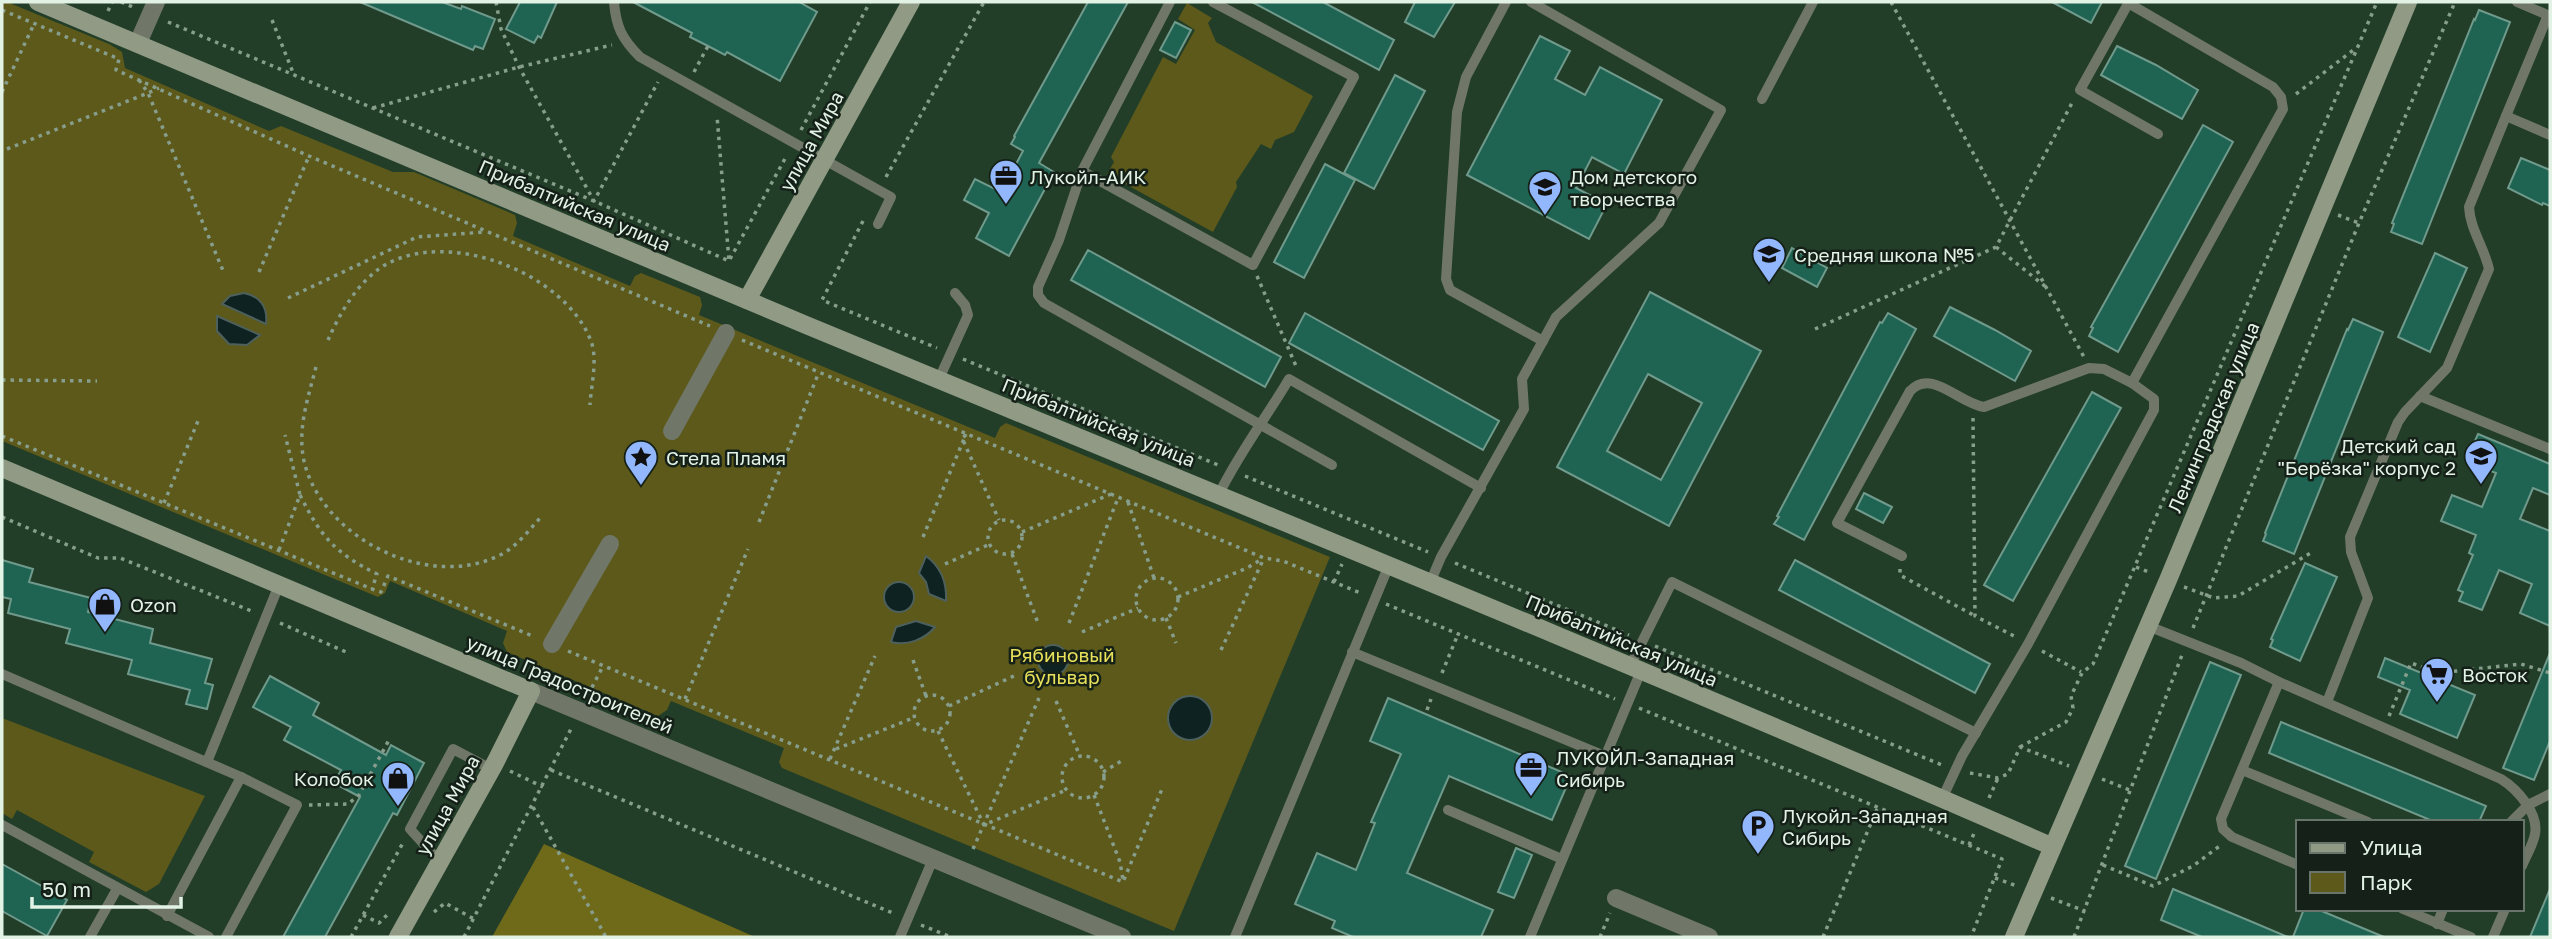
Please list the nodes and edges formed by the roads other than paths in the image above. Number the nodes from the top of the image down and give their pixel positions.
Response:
1 (38, 2) edge
2 (614, 2) edge
3 (911, 2) edge
4 (1170, 2) edge
5 (1213, 2) edge
6 (1506, 2) edge
7 (1531, 2) edge
8 (1813, 2) edge
9 (2128, 2) edge
10 (2408, 2) edge
11 (2517, 2) edge
12 (153, 8) edge
13 (2549, 15) edge
14 (138, 43) junction
15 (1762, 99) dead end
16 (2506, 117) junction
17 (2158, 134) dead end
18 (2550, 135) edge
19 (824, 161) junction
20 (1083, 172) junction
21 (878, 223) dead end
22 (955, 293) dead end
23 (747, 300) junction
24 (726, 333) road end
25 (1543, 341) junction
26 (939, 379) junction
27 (2132, 383) junction
28 (2420, 397) junction
29 (1260, 425) junction
30 (672, 431) dead end
31 (2550, 449) edge
32 (1332, 466) dead end
33 (2, 468) edge
34 (1481, 488) junction
35 (1219, 494) junction
36 (610, 544) dead end
37 (1902, 556) road end
38 (1389, 565) junction
39 (1430, 583) junction
40 (279, 584) junction
41 (2148, 626) junction
42 (552, 645) road end
43 (1352, 652) junction
44 (1636, 668) junction
45 (2, 674) edge
46 (2279, 682) junction
47 (531, 691) junction
48 (2327, 702) junction
49 (1976, 733) junction
50 (1605, 757) junction
51 (207, 762) junction
52 (493, 766) junction
53 (2242, 770) junction
54 (241, 777) junction
55 (2550, 794) edge
56 (1942, 799) junction
57 (2528, 805) junction
58 (1448, 810) dead end
59 (2363, 820) edge
60 (2513, 820) edge
61 (2, 825) edge
62 (2051, 846) junction
63 (933, 859) junction
64 (1562, 859) junction
65 (2524, 861) edge
66 (440, 862) junction
67 (2296, 864) edge
68 (117, 889) junction
69 (1616, 898) dead end
70 (2408, 911) edge
71 (2442, 911) edge
72 (2504, 911) edge
73 (167, 916) junction
74 (2437, 924) junction
75 (90, 937) edge
76 (209, 937) edge
77 (226, 937) edge
78 (398, 937) edge
79 (900, 937) edge
80 (1122, 937) edge
81 (1234, 937) edge
82 (1530, 937) edge
83 (1709, 937) edge
84 (2014, 937) edge
85 (2471, 937) edge
86 (2494, 937) edge

1 - 14 street, Прибалтийская улица
2 - 19 lane
3 - 19 street, улица Мира
4 - 20 lane
5 - 20 lane
6 - 25 lane
7 - 25 lane
8 - 15 lane
9 - 17 lane
9 - 27 lane
10 - 41 street, Ленинградская улица
11 - 13 lane
12 - 14 street
13 - 16 lane
14 - 23 street, Прибалтийская улица
16 - 18 lane
16 - 28 lane
19 - 21 lane
19 - 23 street, улица Мира
20 - 29 lane
22 - 26 lane
23 - 26 street, Прибалтийская улица
24 - 30 street
25 - 34 lane
26 - 35 street, Прибалтийская улица
27 - 37 lane
27 - 49 lane
28 - 31 lane
28 - 48 lane
29 - 32 lane
29 - 34 lane
29 - 35 lane
33 - 40 street, улица Градостроителей
34 - 39 lane
35 - 38 street, Прибалтийская улица
36 - 42 street
38 - 39 street, Прибалтийская улица
38 - 43 lane
39 - 44 street, Прибалтийская улица
40 - 47 street, улица Градостроителей
40 - 51 lane
41 - 46 lane
41 - 62 street, Ленинградская улица
43 - 50 lane
43 - 81 lane
44 - 49 lane
44 - 50 lane
44 - 56 street, Прибалтийская улица
45 - 51 lane
46 - 48 lane
46 - 53 lane
47 - 52 street, улица Мира
47 - 63 street, улица Градостроителей
48 - 57 lane
49 - 56 lane
50 - 64 lane
51 - 54 lane
52 - 66 street, улица Мира
52 - 66 lane
53 - 59 lane
53 - 67 lane
54 - 73 lane
54 - 77 lane
55 - 57 lane
56 - 62 street, Прибалтийская улица
57 - 60 lane
57 - 65 lane
58 - 64 lane
61 - 68 lane
62 - 84 street
63 - 79 lane
63 - 80 street, улица Градостроителей
64 - 82 lane
66 - 78 street, улица Мира
68 - 73 lane
68 - 75 lane
69 - 83 street
70 - 74 lane
71 - 74 lane
72 - 86 lane
73 - 76 lane
74 - 85 lane

